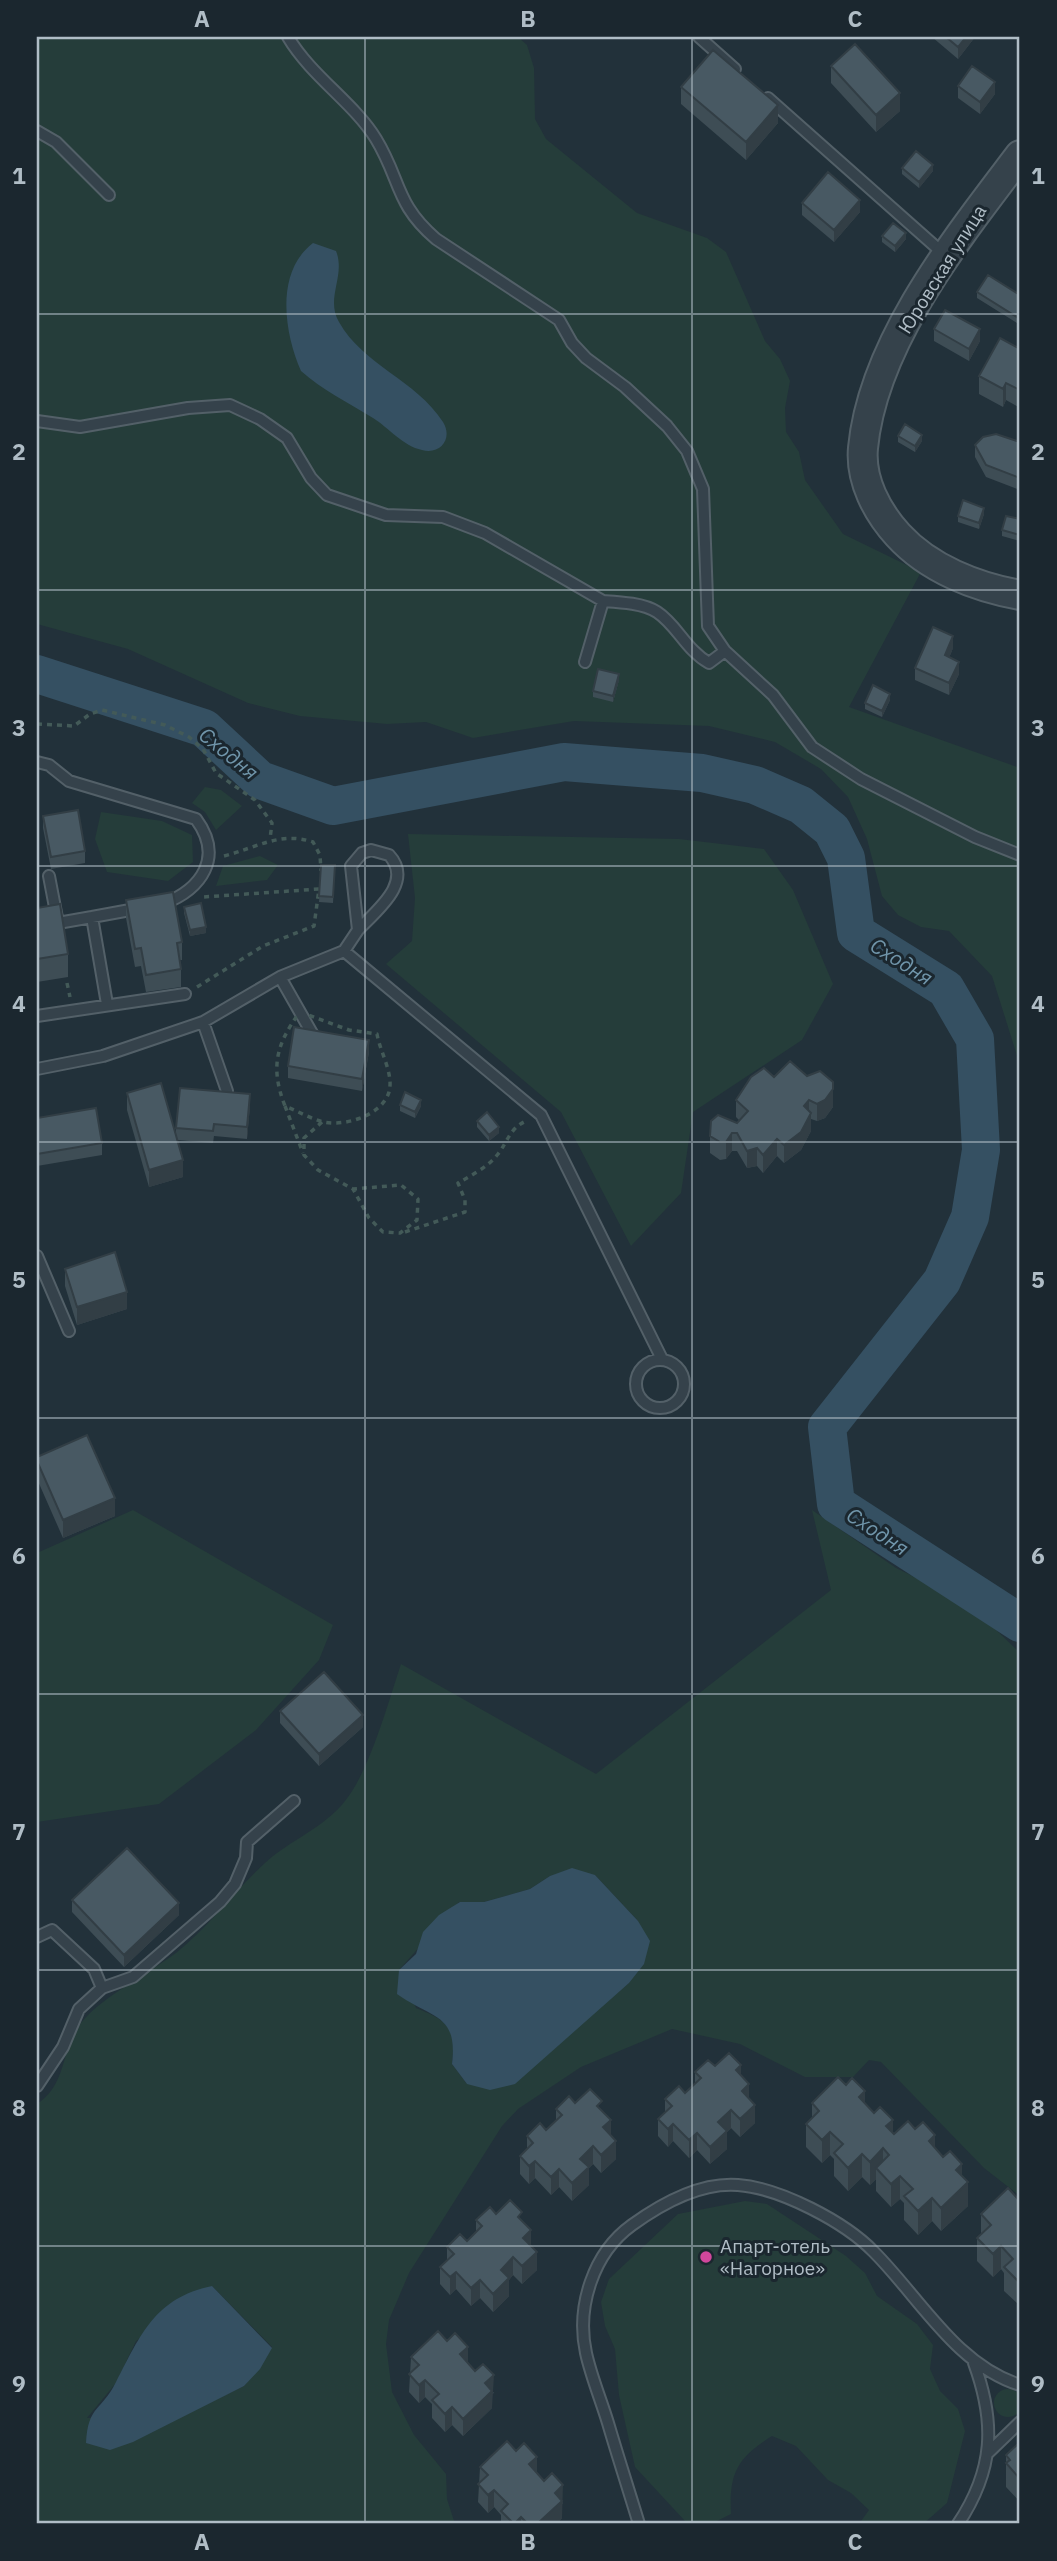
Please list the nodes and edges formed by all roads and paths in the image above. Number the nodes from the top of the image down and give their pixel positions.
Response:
1 (288, 37) edge
2 (699, 37) edge
3 (741, 74) edge
4 (761, 92) edge
5 (37, 131) edge
6 (1020, 155) edge
7 (109, 195) dead end
8 (947, 257) junction
9 (37, 421) edge
10 (1013, 594) edge
11 (603, 601) junction
12 (725, 651) junction
13 (585, 662) dead end
14 (37, 724) edge
15 (37, 762) edge
16 (270, 839) junction
17 (1020, 855) edge
18 (209, 860) junction
19 (321, 871) edge
20 (49, 876) dead end
21 (180, 897) junction
22 (92, 917) junction
23 (358, 930) junction
24 (344, 951) junction
25 (279, 978) junction
26 (185, 994) joint
27 (107, 1004) junction
28 (300, 1012) junction
29 (37, 1016) edge
30 (203, 1022) junction
31 (317, 1043) edge
32 (37, 1069) edge
33 (227, 1091) edge
34 (285, 1106) junction
35 (541, 1115) junction
36 (323, 1122) junction
37 (304, 1156) junction
38 (353, 1189) junction
39 (400, 1233) junction
40 (37, 1256) edge
41 (69, 1331) dead end
42 (661, 1357) junction
43 (294, 1801) dead end
44 (37, 1937) edge
45 (102, 1988) junction
46 (37, 2086) edge
47 (974, 2363) junction
48 (1020, 2385) edge
49 (1020, 2422) edge
50 (988, 2453) junction
51 (639, 2524) edge
52 (958, 2524) edge

1 - 12 lane
2 - 3 lane
4 - 8 lane
5 - 7 lane
6 - 8 street, Юровская улица
8 - 10 street, Юровская улица
9 - 11 lane
11 - 12 lane
11 - 13 lane
12 - 17 lane
14 - 16 path
15 - 18 lane
16 - 18 path
16 - 19 path
18 - 21 lane
20 - 22 lane
21 - 22 lane
21 - 26 path
22 - 27 lane
23 - 23 lane
23 - 24 lane
24 - 25 lane
24 - 35 lane
25 - 28 lane
25 - 30 lane
26 - 27 lane
27 - 29 lane
28 - 31 lane
28 - 34 path
28 - 36 path
30 - 32 lane
30 - 33 lane
34 - 36 path
34 - 37 path
35 - 39 path
35 - 42 lane
36 - 37 path
37 - 38 path
38 - 39 path
38 - 39 path
40 - 41 lane
42 - 42 lane
43 - 45 lane
44 - 45 lane
45 - 46 lane
47 - 48 lane
47 - 50 lane
47 - 51 lane
49 - 50 lane
50 - 52 lane

